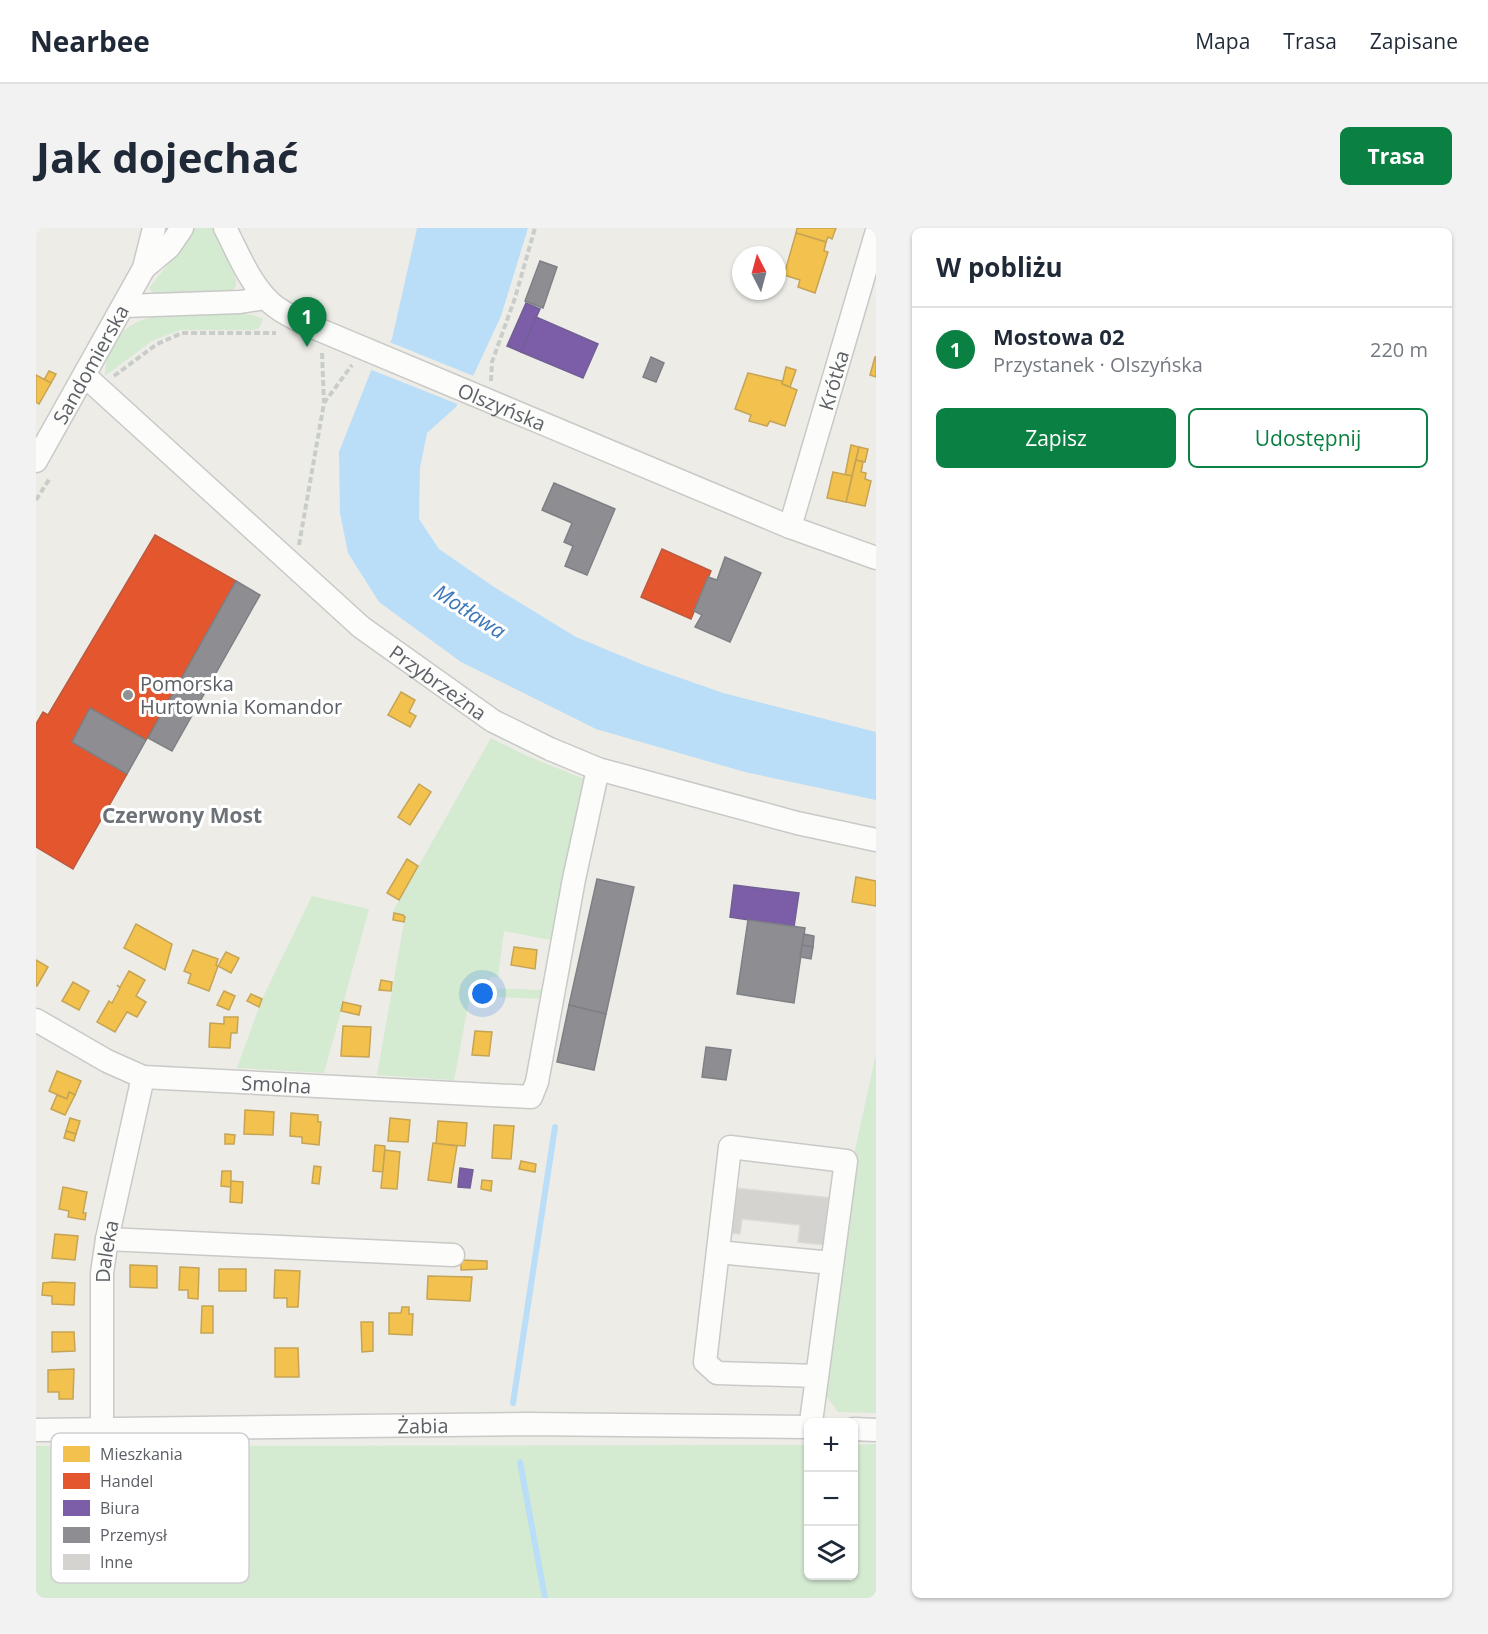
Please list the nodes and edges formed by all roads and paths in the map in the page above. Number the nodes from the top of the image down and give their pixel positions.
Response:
1 (154, 228) edge
2 (182, 228) edge
3 (225, 228) edge
4 (535, 228) edge
5 (876, 234) edge
6 (144, 268) junction
7 (266, 298) junction
8 (124, 306) junction
9 (278, 333) dead end
10 (322, 347) dead end
11 (360, 355) junction
12 (92, 382) junction
13 (481, 397) junction
14 (324, 403) junction
15 (36, 461) edge
16 (304, 514) dead end
17 (790, 527) junction
18 (876, 558) edge
19 (598, 769) junction
20 (876, 840) edge
21 (36, 1020) edge
22 (143, 1077) junction
23 (107, 1239) junction
24 (718, 1252) junction
25 (453, 1255) dead end
26 (832, 1263) junction
27 (817, 1376) junction
28 (812, 1418) edge
29 (804, 1428) edge
30 (102, 1429) junction
31 (36, 1430) edge
32 (858, 1430) edge
33 (876, 1431) edge

1 - 6 street, Sandomierska
2 - 6 street, Sandomierska
3 - 7 street, Olszyńska
4 - 13 path
5 - 17 street, Krótka
6 - 8 street, Sandomierska
7 - 8 street
7 - 11 street, Olszyńska
8 - 12 street, Sandomierska
9 - 12 path
10 - 14 path
11 - 13 street, Olszyńska
11 - 14 path
12 - 15 street, Sandomierska
12 - 19 street, Przybrzeżna
13 - 17 street, Olszyńska
14 - 16 path
17 - 18 street, Olszyńska
19 - 20 street, Przybrzeżna
19 - 22 street, Smolna
21 - 22 street, Smolna
22 - 23 street, Daleka
23 - 25 street
23 - 30 street, Daleka
24 - 26 street
24 - 26 street
24 - 27 street
26 - 27 street
27 - 28 street
29 - 30 street, Żabia
30 - 31 street, Żabia
32 - 33 street

